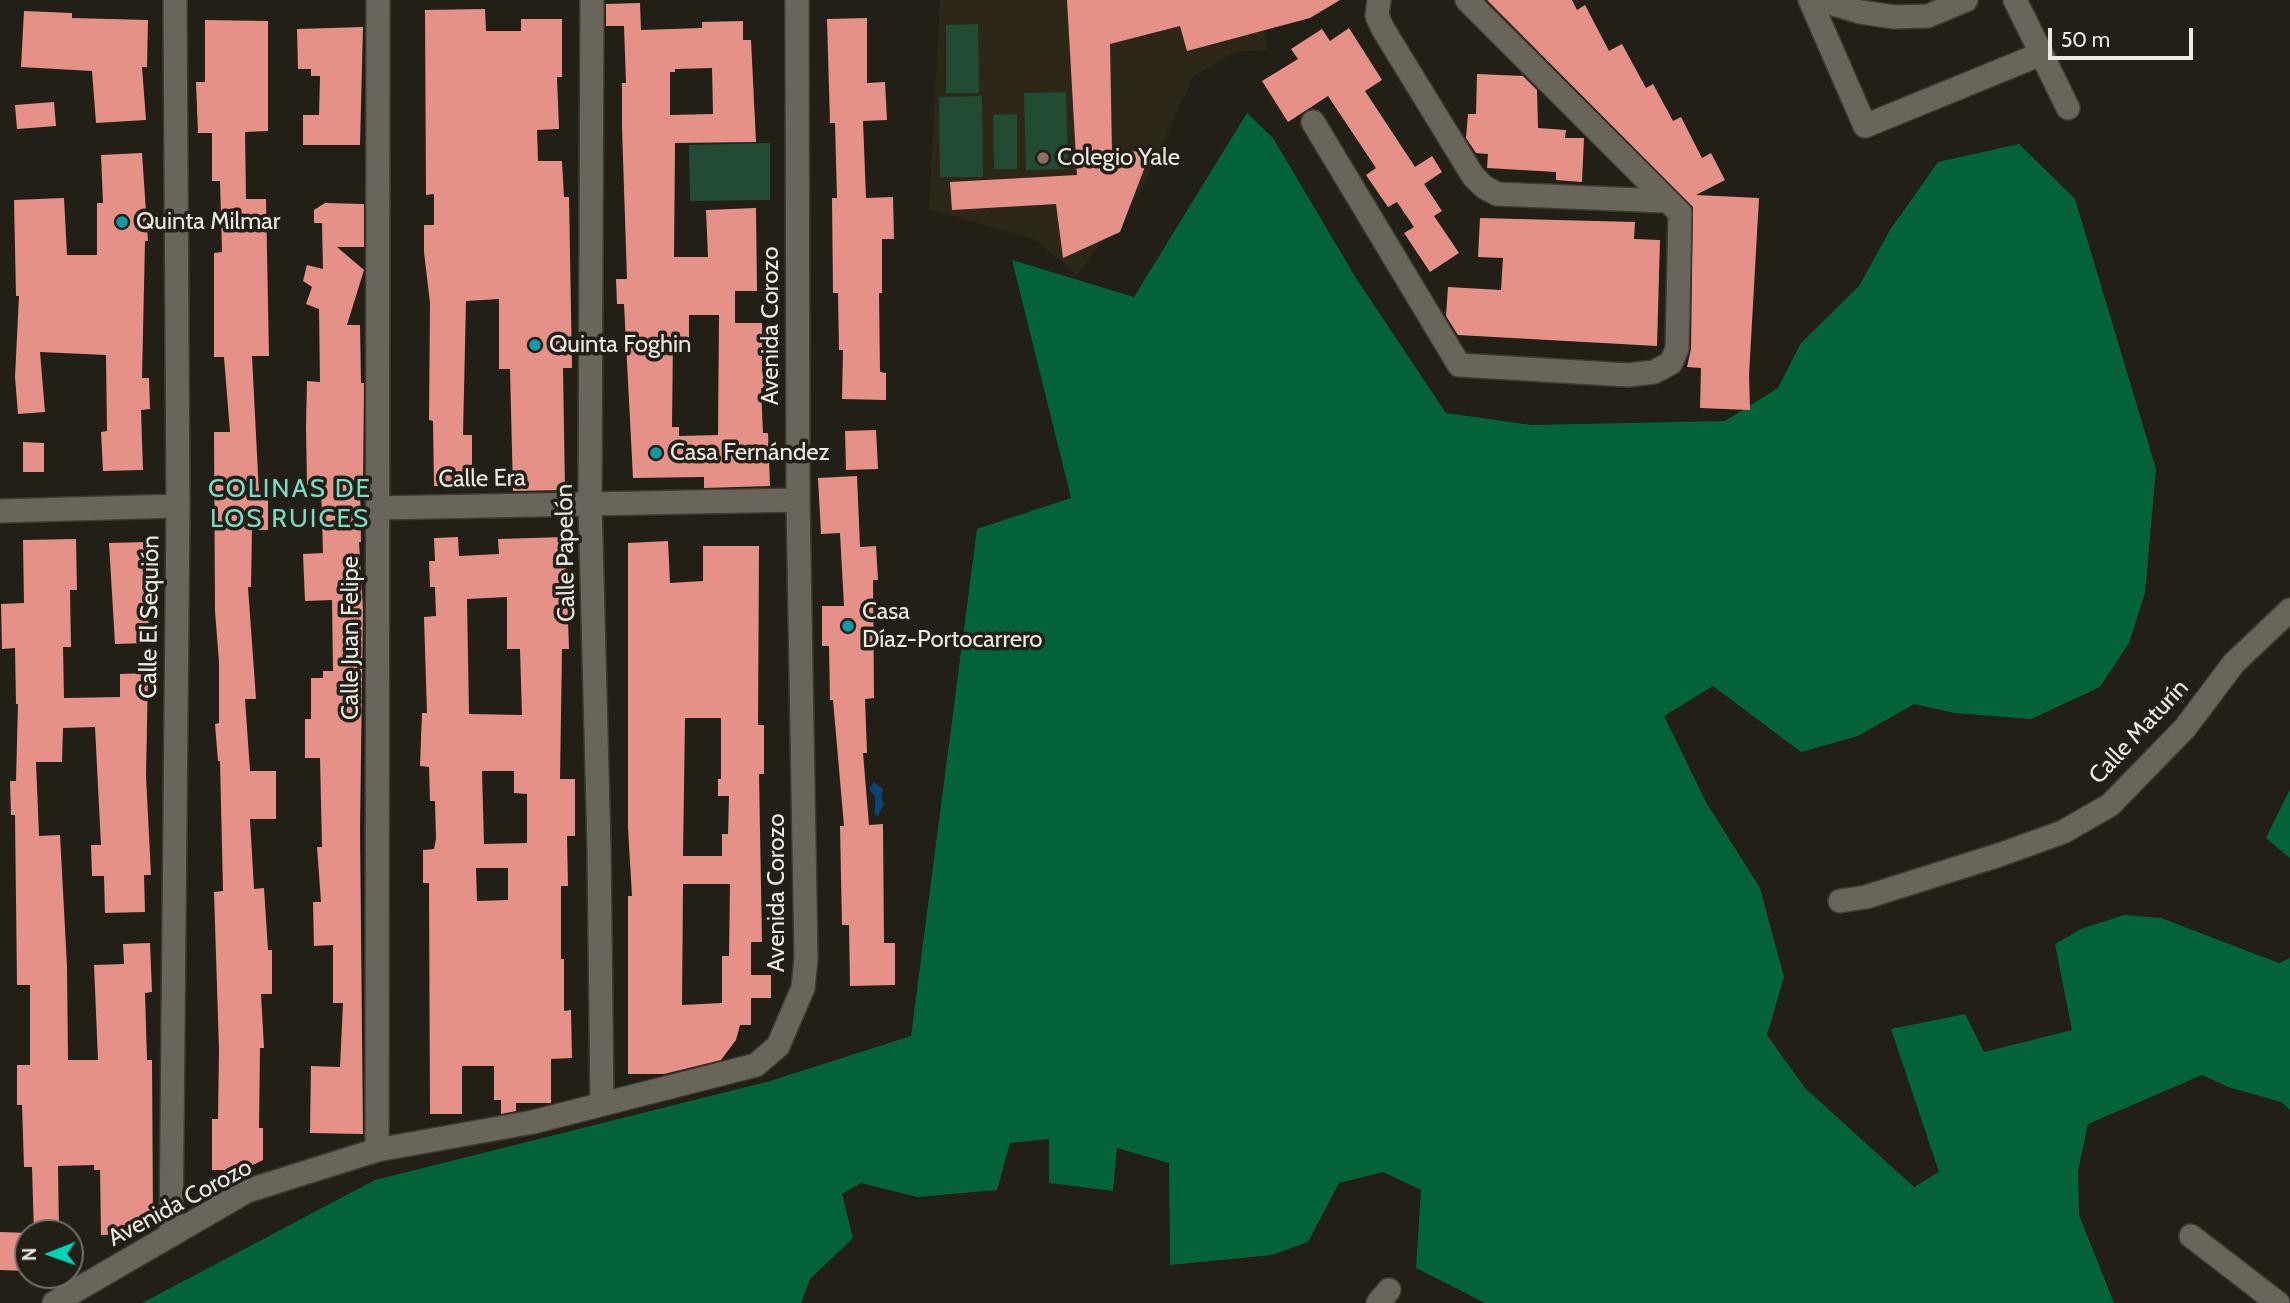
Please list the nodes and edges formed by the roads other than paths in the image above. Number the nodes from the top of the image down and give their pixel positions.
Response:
1 (175, 0) edge
2 (379, 0) edge
3 (592, 0) edge
4 (797, 0) edge
5 (1379, 0) edge
6 (1467, 0) edge
7 (1810, 0) edge
8 (1820, 0) edge
9 (1966, 0) edge
10 (2015, 0) edge
11 (2041, 54) junction
12 (2068, 108) dead end
13 (1313, 122) dead end
14 (1665, 201) junction
15 (798, 500) junction
16 (590, 502) junction
17 (178, 506) junction
18 (377, 508) junction
19 (0, 511) edge
20 (2290, 610) edge
21 (1840, 901) dead end
22 (602, 1104) junction
23 (377, 1150) junction
24 (171, 1235) junction
25 (2190, 1236) dead end
26 (54, 1303) edge
27 (2278, 1303) edge

1 - 17 street, Calle El Sequión
2 - 18 street, Calle Juan Felipe
3 - 16 street, Calle Papelón
4 - 15 street, Avenida Corozo
5 - 14 street
6 - 14 street
7 - 11 street
8 - 9 street
10 - 11 street
11 - 12 street
13 - 14 street
15 - 16 street, Calle Era
15 - 22 street, Avenida Corozo
16 - 18 street, Calle Era
16 - 22 street, Calle Papelón
17 - 19 street
17 - 24 street, Calle El Sequión
18 - 23 street, Calle Juan Felipe
20 - 21 street, Calle Maturín
22 - 23 street, Avenida Corozo
23 - 24 street, Avenida Corozo
24 - 26 street, Avenida Corozo
25 - 27 street

